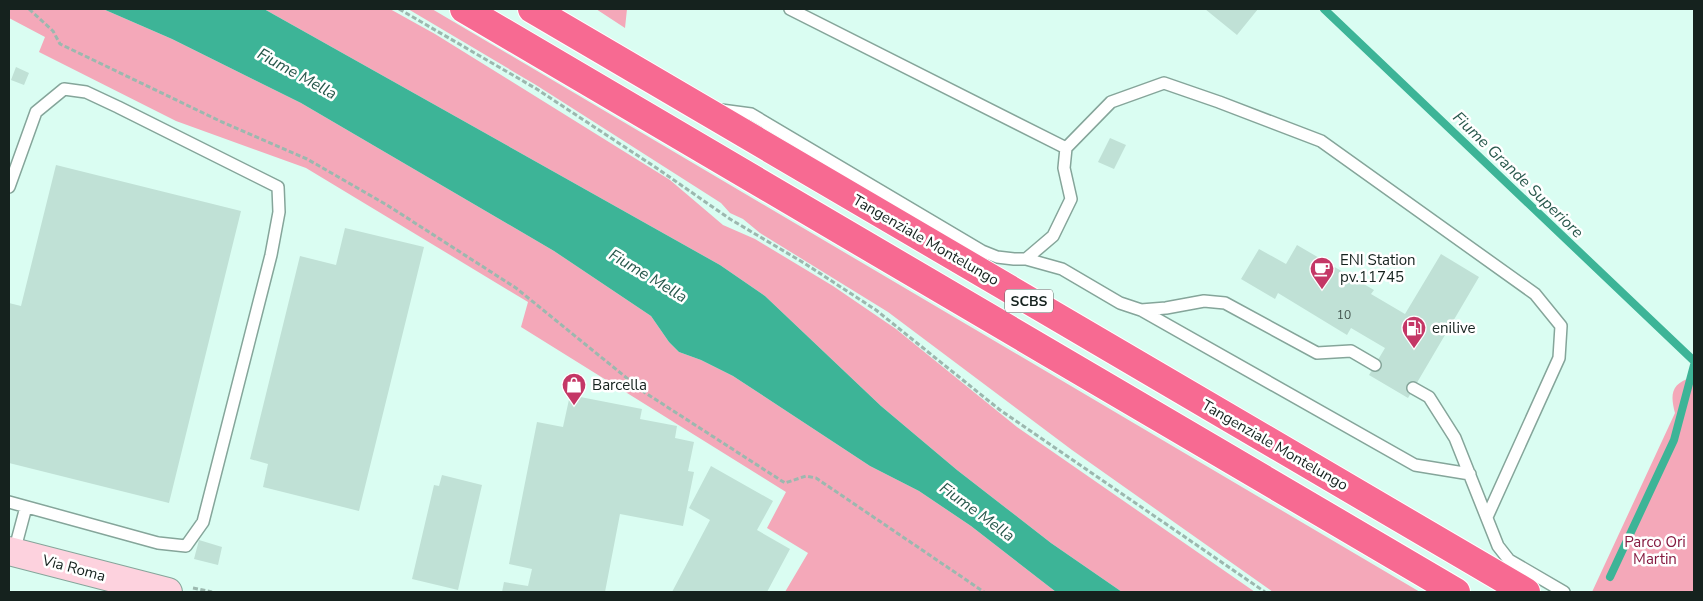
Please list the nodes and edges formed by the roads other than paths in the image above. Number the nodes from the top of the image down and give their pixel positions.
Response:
1 (464, 9) edge
2 (532, 9) edge
3 (790, 9) edge
4 (700, 107) junction
5 (1066, 148) junction
6 (9, 187) edge
7 (1026, 259) junction
8 (1141, 310) junction
9 (1375, 365) dead end
10 (1414, 388) dead end
11 (1470, 474) junction
12 (9, 502) edge
13 (26, 507) junction
14 (1487, 517) junction
15 (11, 552) edge
16 (168, 592) edge
17 (1456, 592) edge
18 (1526, 592) edge
19 (1564, 592) edge

1 - 17 highway, SCBS
2 - 4 highway, Tangenziale Montelungo / SCBS
3 - 5 lane
4 - 7 lane
4 - 18 highway, Tangenziale Montelungo / SCBS
5 - 7 lane
5 - 14 lane
6 - 13 lane
7 - 8 lane
8 - 9 lane
8 - 11 lane
10 - 11 lane
11 - 14 lane
12 - 13 lane
13 - 15 lane
14 - 19 lane
15 - 16 street, Via Roma

